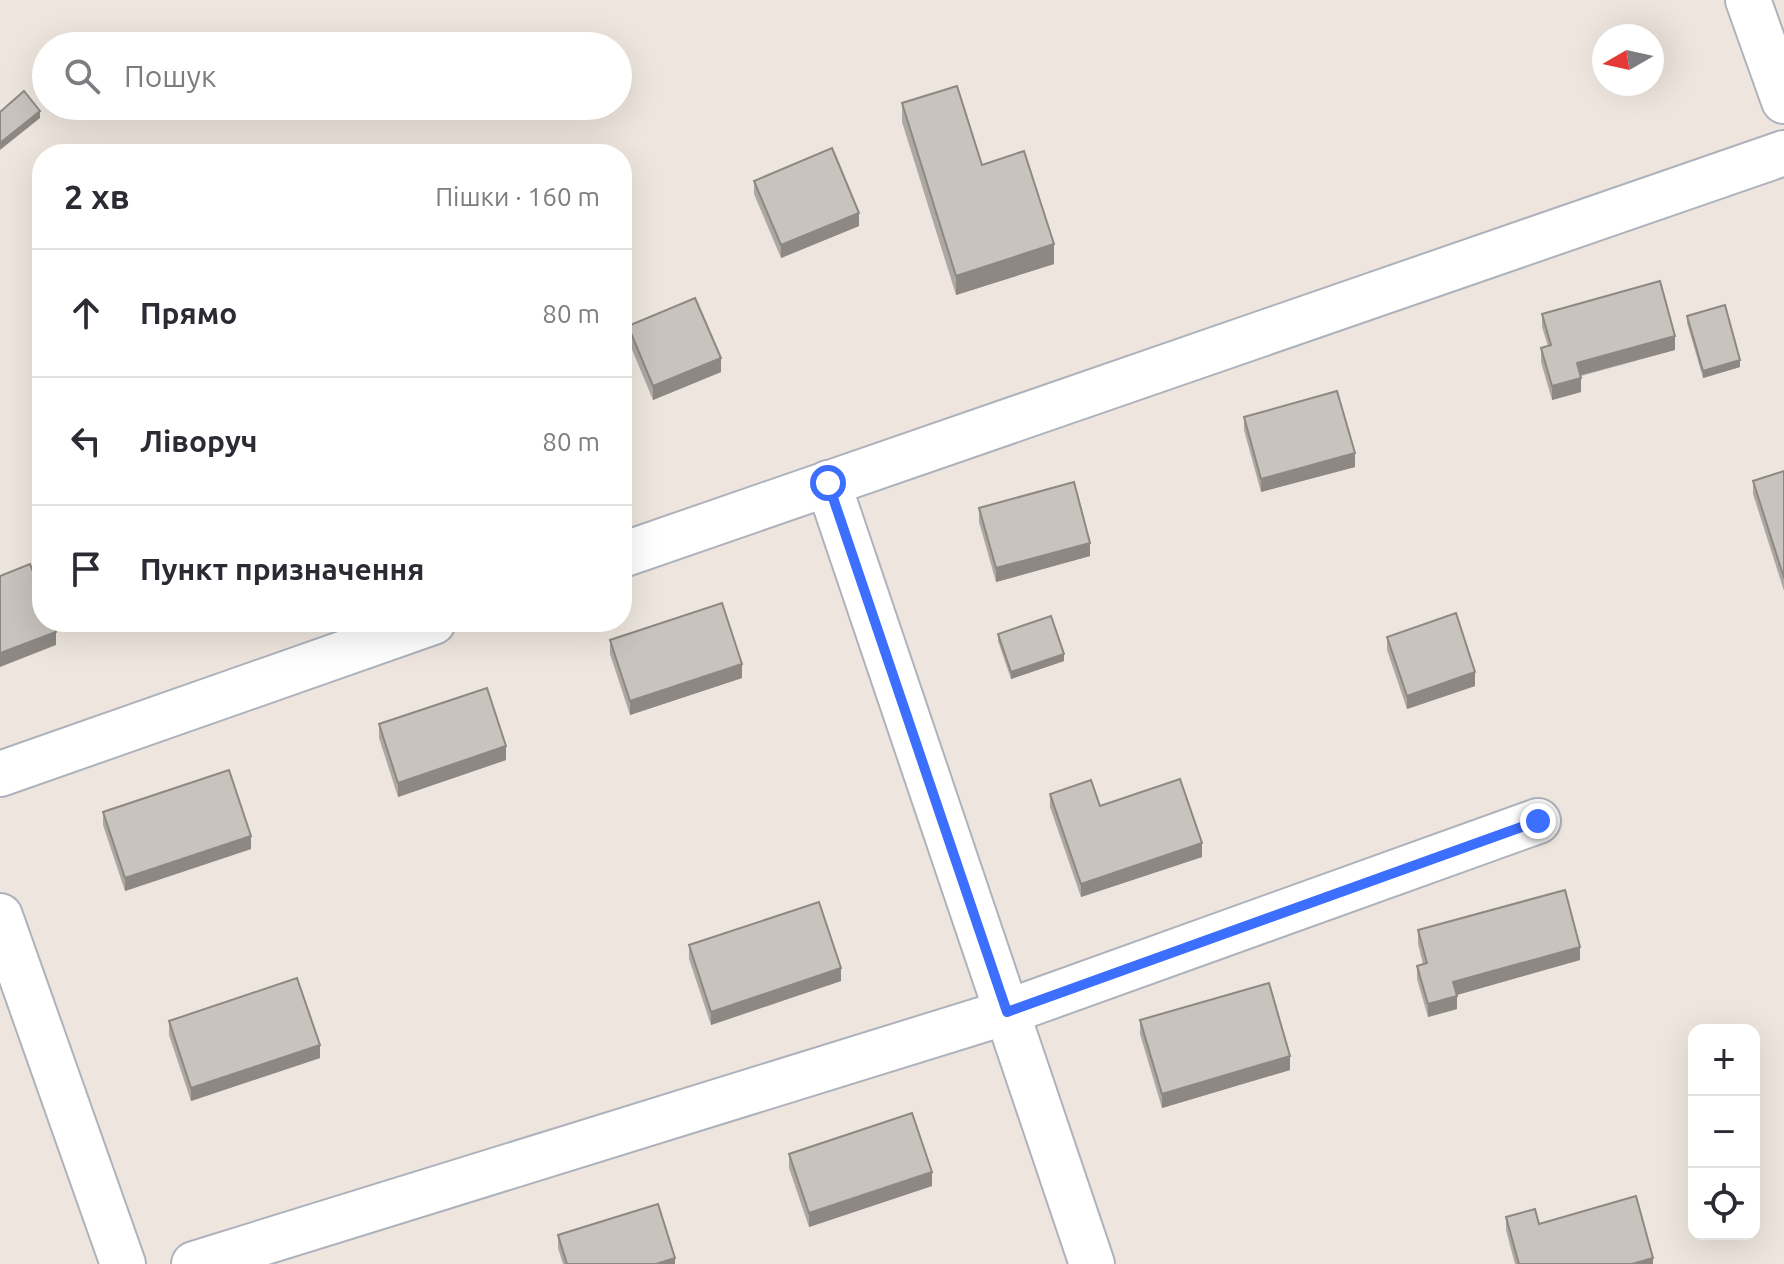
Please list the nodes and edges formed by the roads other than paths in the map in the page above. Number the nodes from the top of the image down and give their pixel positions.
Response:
1 (1748, 0) edge
2 (1784, 101) edge
3 (1784, 153) edge
4 (828, 483) junction
5 (632, 552) edge
6 (405, 632) edge
7 (0, 774) edge
8 (1538, 821) dead end
9 (0, 916) edge
10 (1007, 1012) junction
11 (123, 1264) edge
12 (194, 1264) edge
13 (1092, 1264) edge

1 - 2 street
3 - 4 street
4 - 5 street
4 - 10 street
6 - 7 street
8 - 10 street
9 - 11 street
10 - 12 street
10 - 13 street

